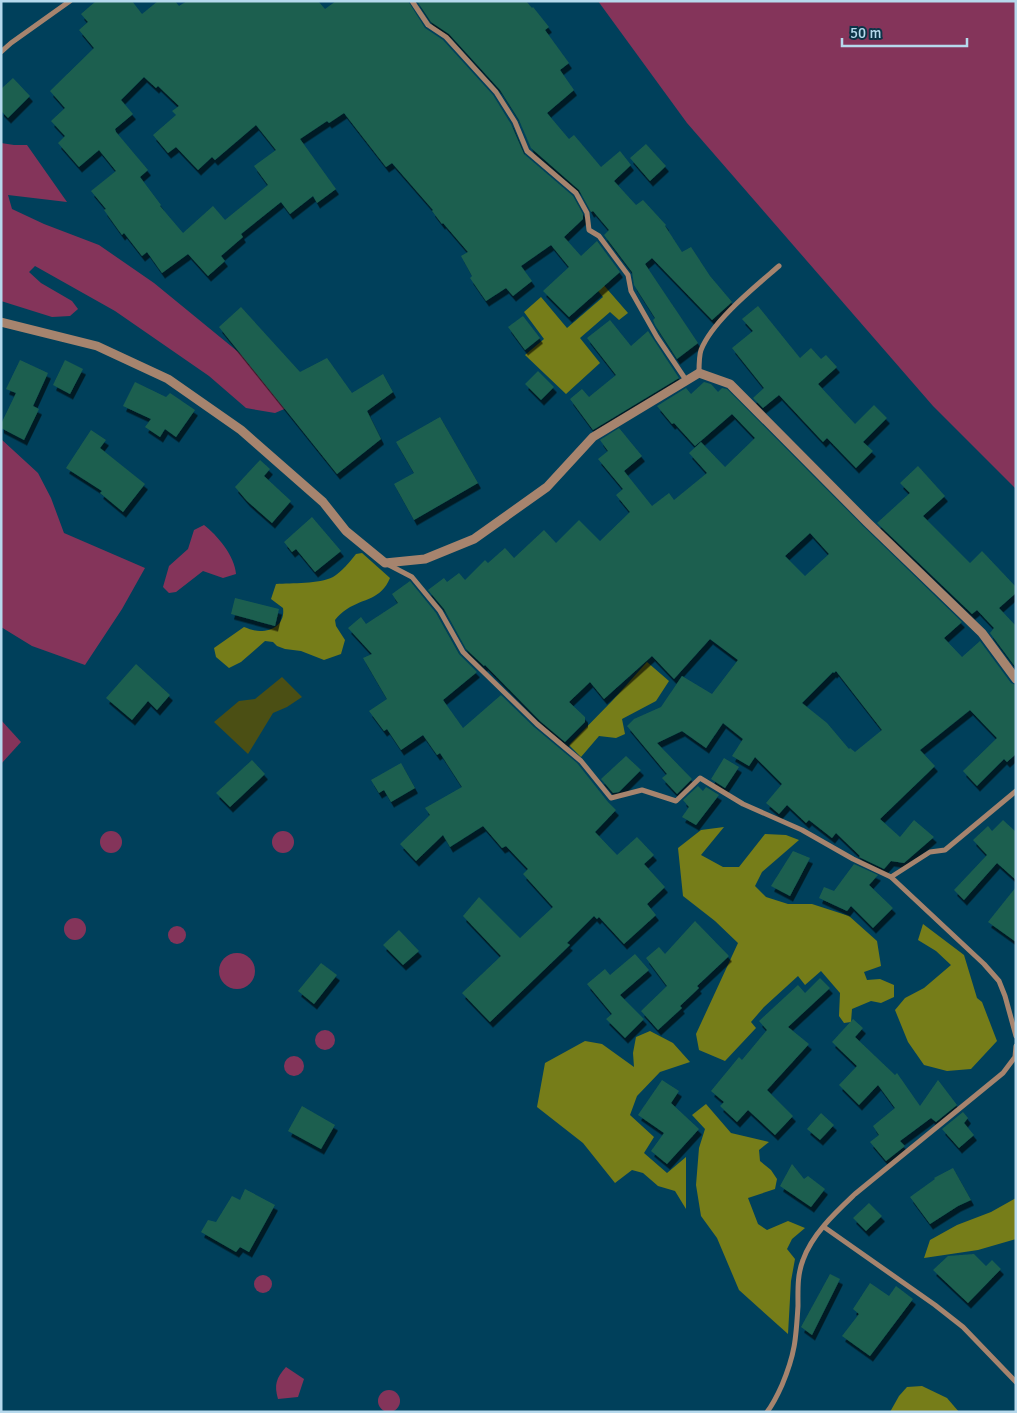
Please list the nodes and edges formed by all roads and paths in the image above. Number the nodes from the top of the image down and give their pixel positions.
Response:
1 (70, 1) edge
2 (412, 1) edge
3 (1, 52) edge
4 (779, 266) dead end
5 (1, 322) edge
6 (699, 373) junction
7 (686, 380) junction
8 (385, 563) junction
9 (1016, 679) edge
10 (1016, 791) edge
11 (892, 877) junction
12 (1016, 1036) edge
13 (1016, 1046) edge
14 (824, 1227) junction
15 (1016, 1382) edge
16 (767, 1412) edge

1 - 3 street
2 - 7 street
4 - 6 street
5 - 8 street
6 - 7 street
6 - 9 street
7 - 8 street
8 - 11 street
10 - 11 street
11 - 12 street
13 - 14 street
14 - 15 street
14 - 16 street

